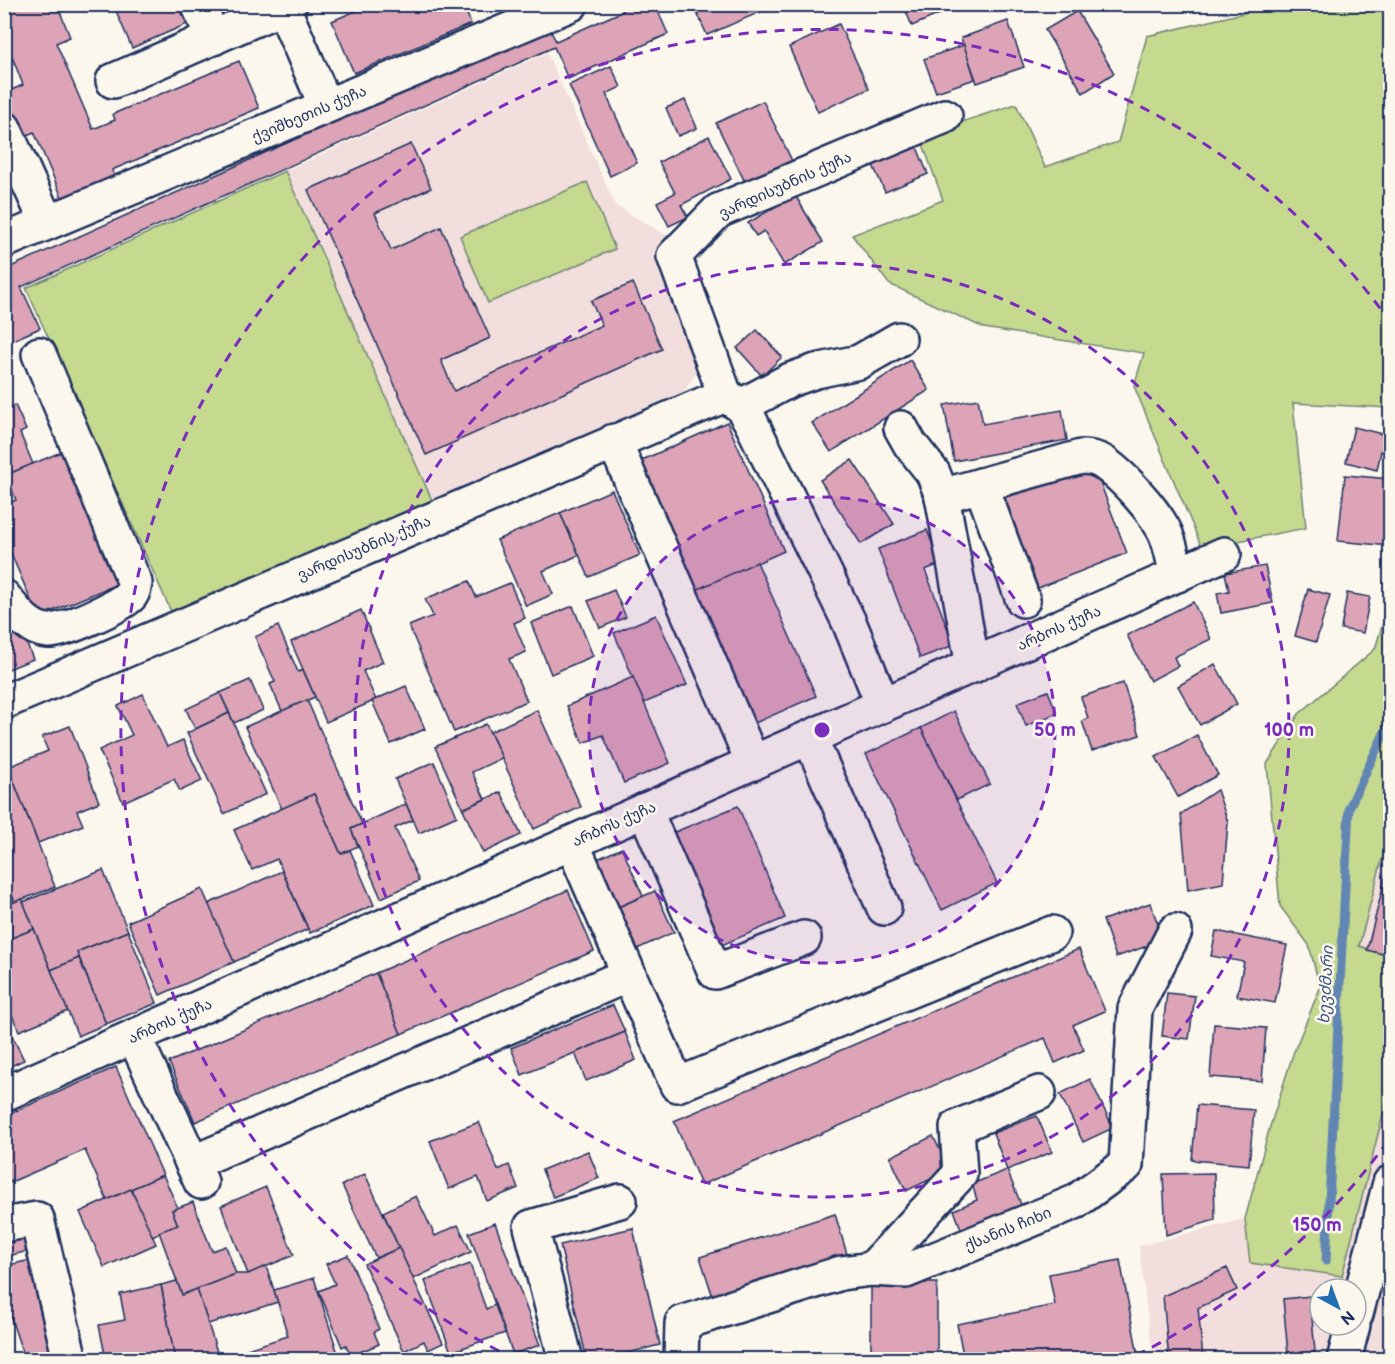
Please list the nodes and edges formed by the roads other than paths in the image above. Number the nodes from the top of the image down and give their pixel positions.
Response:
1 (198, 4) edge
2 (571, 4) edge
3 (286, 6) edge
4 (213, 38) junction
5 (113, 81) dead end
6 (326, 106) junction
7 (945, 116) dead end
8 (4, 128) edge
9 (47, 223) junction
10 (4, 241) edge
11 (899, 339) dead end
12 (39, 354) dead end
13 (733, 401) junction
14 (901, 428) dead end
15 (615, 441) junction
16 (981, 485) junction
17 (942, 496) junction
18 (1224, 555) dead end
19 (1177, 575) junction
20 (4, 597) edge
21 (1023, 600) dead end
22 (973, 666) junction
23 (4, 702) edge
24 (883, 705) junction
25 (810, 738) junction
26 (753, 763) junction
27 (645, 810) junction
28 (572, 843) junction
29 (884, 908) dead end
30 (1175, 931) dead end
31 (1052, 933) dead end
32 (804, 938) dead end
33 (628, 975) junction
34 (134, 1036) junction
35 (1039, 1093) dead end
36 (4, 1094) edge
37 (1390, 1183) edge
38 (620, 1201) dead end
39 (4, 1225) edge
40 (872, 1269) junction
41 (1366, 1277) edge
42 (1350, 1337) edge
43 (70, 1359) edge
44 (566, 1359) edge
45 (681, 1359) edge
46 (1344, 1359) edge

1 - 4 street
2 - 6 street, ქვიშხეთის ქუჩა
3 - 4 street
3 - 6 street
4 - 5 street
6 - 9 street, ქვიშხეთის ქუჩა
7 - 13 street, ვარდისუბნის ქუჩა
8 - 9 street
9 - 10 street, ქვიშხეთის ქუჩა
11 - 13 street
12 - 20 street
13 - 15 street, ვარდისუბნის ქუჩა
13 - 24 street, ვარდისუბნის ქუჩა
14 - 17 street
15 - 23 street, ვარდისუბნის ქუჩა
15 - 26 street
16 - 17 street
16 - 19 street
16 - 21 street
17 - 22 street
18 - 19 street, არბოს ქუჩა
19 - 22 street, არბოს ქუჩა
22 - 24 street, არბოს ქუჩა
24 - 25 street, არბოს ქუჩა
25 - 26 street, არბოს ქუჩა
25 - 29 street
26 - 27 street, არბოს ქუჩა
27 - 28 street, არბოს ქუჩა
27 - 32 street
28 - 33 street
28 - 34 street, არბოს ქუჩა
30 - 40 street, ქსანის ჩიხი
31 - 33 street
33 - 34 street
34 - 36 street, არბოს ქუჩა
35 - 40 street
37 - 41 street
38 - 44 street
39 - 43 street
40 - 45 street, ქსანის ჩიხი
42 - 46 street

